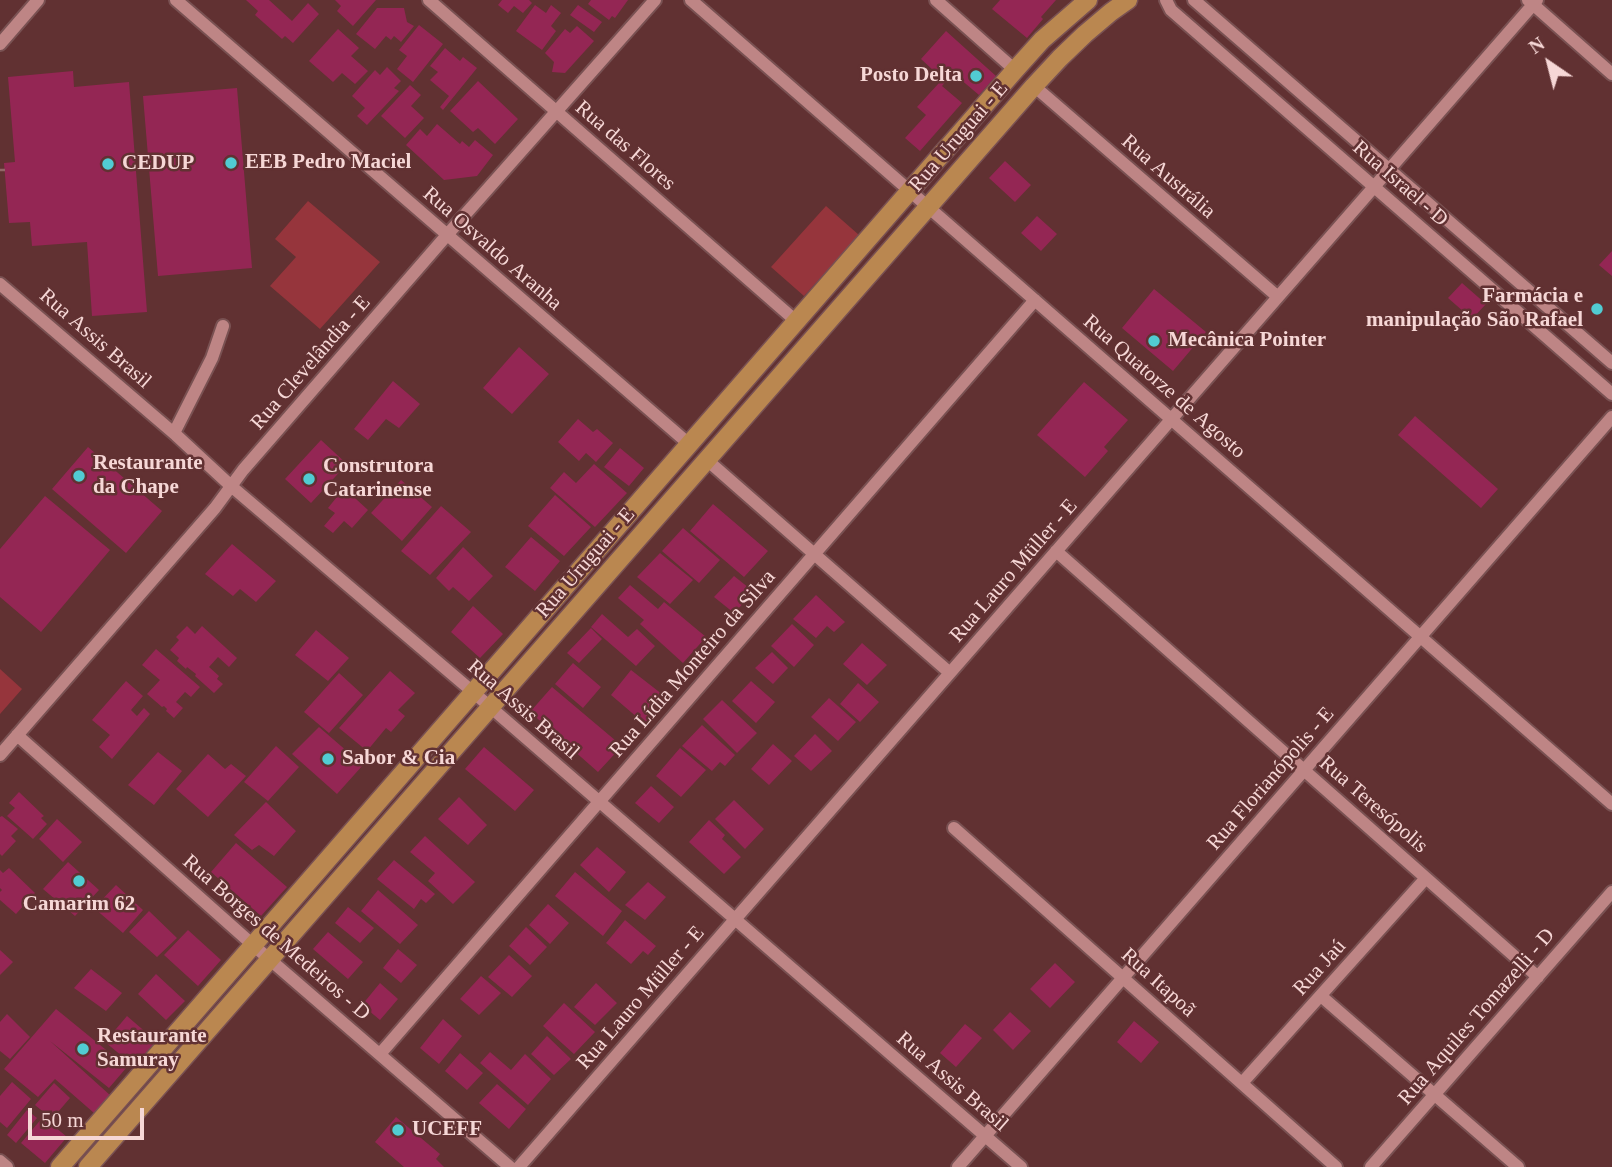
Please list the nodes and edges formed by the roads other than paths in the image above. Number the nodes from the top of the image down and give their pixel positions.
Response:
1 (38, 0) edge
2 (176, 0) edge
3 (429, 0) edge
4 (655, 0) edge
5 (691, 0) edge
6 (936, 0) edge
7 (1088, 0) edge
8 (1128, 0) edge
9 (1166, 0) edge
10 (1194, 0) edge
11 (1533, 1) edge
12 (0, 44) edge
13 (1015, 70) junction
14 (1612, 74) edge
15 (1034, 86) junction
16 (557, 112) junction
17 (1389, 170) junction
18 (1374, 187) junction
19 (910, 191) junction
20 (928, 207) junction
21 (447, 235) junction
22 (0, 284) edge
23 (1278, 297) junction
24 (1035, 300) junction
25 (796, 321) junction
26 (223, 326) dead end
27 (1612, 363) edge
28 (1612, 394) edge
29 (1612, 417) edge
30 (1172, 419) junction
31 (174, 433) junction
32 (689, 444) junction
33 (707, 460) junction
34 (231, 486) junction
35 (1056, 551) junction
36 (814, 554) junction
37 (1421, 637) junction
38 (950, 673) junction
39 (473, 692) junction
40 (491, 707) junction
41 (18, 735) junction
42 (0, 755) edge
43 (1304, 770) junction
44 (599, 801) junction
45 (1612, 804) edge
46 (954, 828) dead end
47 (1426, 878) junction
48 (1612, 892) edge
49 (735, 919) junction
50 (253, 945) junction
51 (270, 960) junction
52 (1538, 977) junction
53 (1123, 978) junction
54 (1321, 996) junction
55 (380, 1054) junction
56 (1242, 1083) junction
57 (1435, 1094) junction
58 (985, 1136) junction
59 (0, 1161) edge
60 (7, 1167) edge
61 (60, 1167) edge
62 (88, 1167) edge
63 (510, 1167) edge
64 (519, 1167) edge
65 (958, 1167) edge
66 (1021, 1167) edge
67 (1336, 1167) edge
68 (1371, 1167) edge
69 (1518, 1167) edge

1 - 12 street
2 - 21 street, Rua Osvaldo Aranha
3 - 16 street, Rua das Flores
4 - 16 street, Rua Clevelândia - E
5 - 19 street, Rua Quatorze de Agosto
6 - 13 street
7 - 13 main road, Rua Uruguai - E
8 - 15 main road, Rua Uruguai - E
9 - 18 street, Rua Israel - D
10 - 17 street, Rua Israel - D
11 - 14 street
11 - 17 street, Rua Lauro Müller - E
13 - 19 main road, Rua Uruguai - E
15 - 20 main road, Rua Uruguai - E
15 - 23 street, Rua Austrália
16 - 21 street, Rua Clevelândia - E
16 - 25 street, Rua das Flores
17 - 18 street, Rua Lauro Müller - E
17 - 27 street, Rua Israel - D
18 - 23 street, Rua Lauro Müller - E
18 - 28 street, Rua Israel - D
19 - 20 street, Rua Quatorze de Agosto
19 - 25 main road, Rua Uruguai - E
20 - 24 street, Rua Quatorze de Agosto
20 - 33 main road, Rua Uruguai - E
21 - 32 street, Rua Osvaldo Aranha
21 - 34 street, Rua Clevelândia - E
22 - 31 street, Rua Assis Brasil
23 - 30 street, Rua Lauro Müller - E
24 - 30 street, Rua Quatorze de Agosto
24 - 36 street, Rua Lídia Monteiro da Silva
25 - 32 main road, Rua Uruguai - E
26 - 31 street
29 - 37 street, Rua Florianópolis - E
30 - 35 street, Rua Lauro Müller - E
30 - 37 street, Rua Quatorze de Agosto
31 - 34 street, Rua Assis Brasil
32 - 39 main road, Rua Uruguai - E
33 - 36 street
33 - 40 main road, Rua Uruguai - E
34 - 39 street, Rua Assis Brasil
34 - 41 street, Rua Clevelândia - E
35 - 38 street, Rua Lauro Müller - E
35 - 43 street, Rua Teresópolis
36 - 38 street
36 - 44 street, Rua Lídia Monteiro da Silva
37 - 43 street, Rua Florianópolis - E
37 - 45 street, Rua Quatorze de Agosto
38 - 49 street, Rua Lauro Müller - E
39 - 40 street, Rua Assis Brasil
39 - 50 main road, Rua Uruguai - E
40 - 44 street, Rua Assis Brasil
40 - 51 main road, Rua Uruguai - E
41 - 42 street, Rua Clevelândia - E
41 - 50 street, Rua Borges de Medeiros - D
43 - 47 street, Rua Teresópolis
43 - 53 street, Rua Florianópolis - E
44 - 49 street, Rua Assis Brasil
44 - 55 street, Rua Lídia Monteiro da Silva
46 - 53 street, Rua Itapoã
47 - 52 street, Rua Teresópolis
47 - 54 street, Rua Jaú
48 - 52 street, Rua Aquiles Tomazelli - D
49 - 58 street, Rua Assis Brasil
49 - 64 street, Rua Lauro Müller - E
50 - 51 street, Rua Borges de Medeiros - D
50 - 61 main road, Rua Uruguai - E
51 - 55 street, Rua Borges de Medeiros - D
51 - 62 main road, Rua Uruguai - E
52 - 57 street, Rua Aquiles Tomazelli - D
53 - 56 street, Rua Itapoã
53 - 58 street, Rua Florianópolis - E
54 - 56 street, Rua Jaú
54 - 57 street
55 - 63 street, Rua Borges de Medeiros - D
56 - 67 street, Rua Itapoã
57 - 68 street, Rua Aquiles Tomazelli - D
57 - 69 street
58 - 65 street, Rua Florianópolis - E
58 - 66 street, Rua Assis Brasil
59 - 60 street

